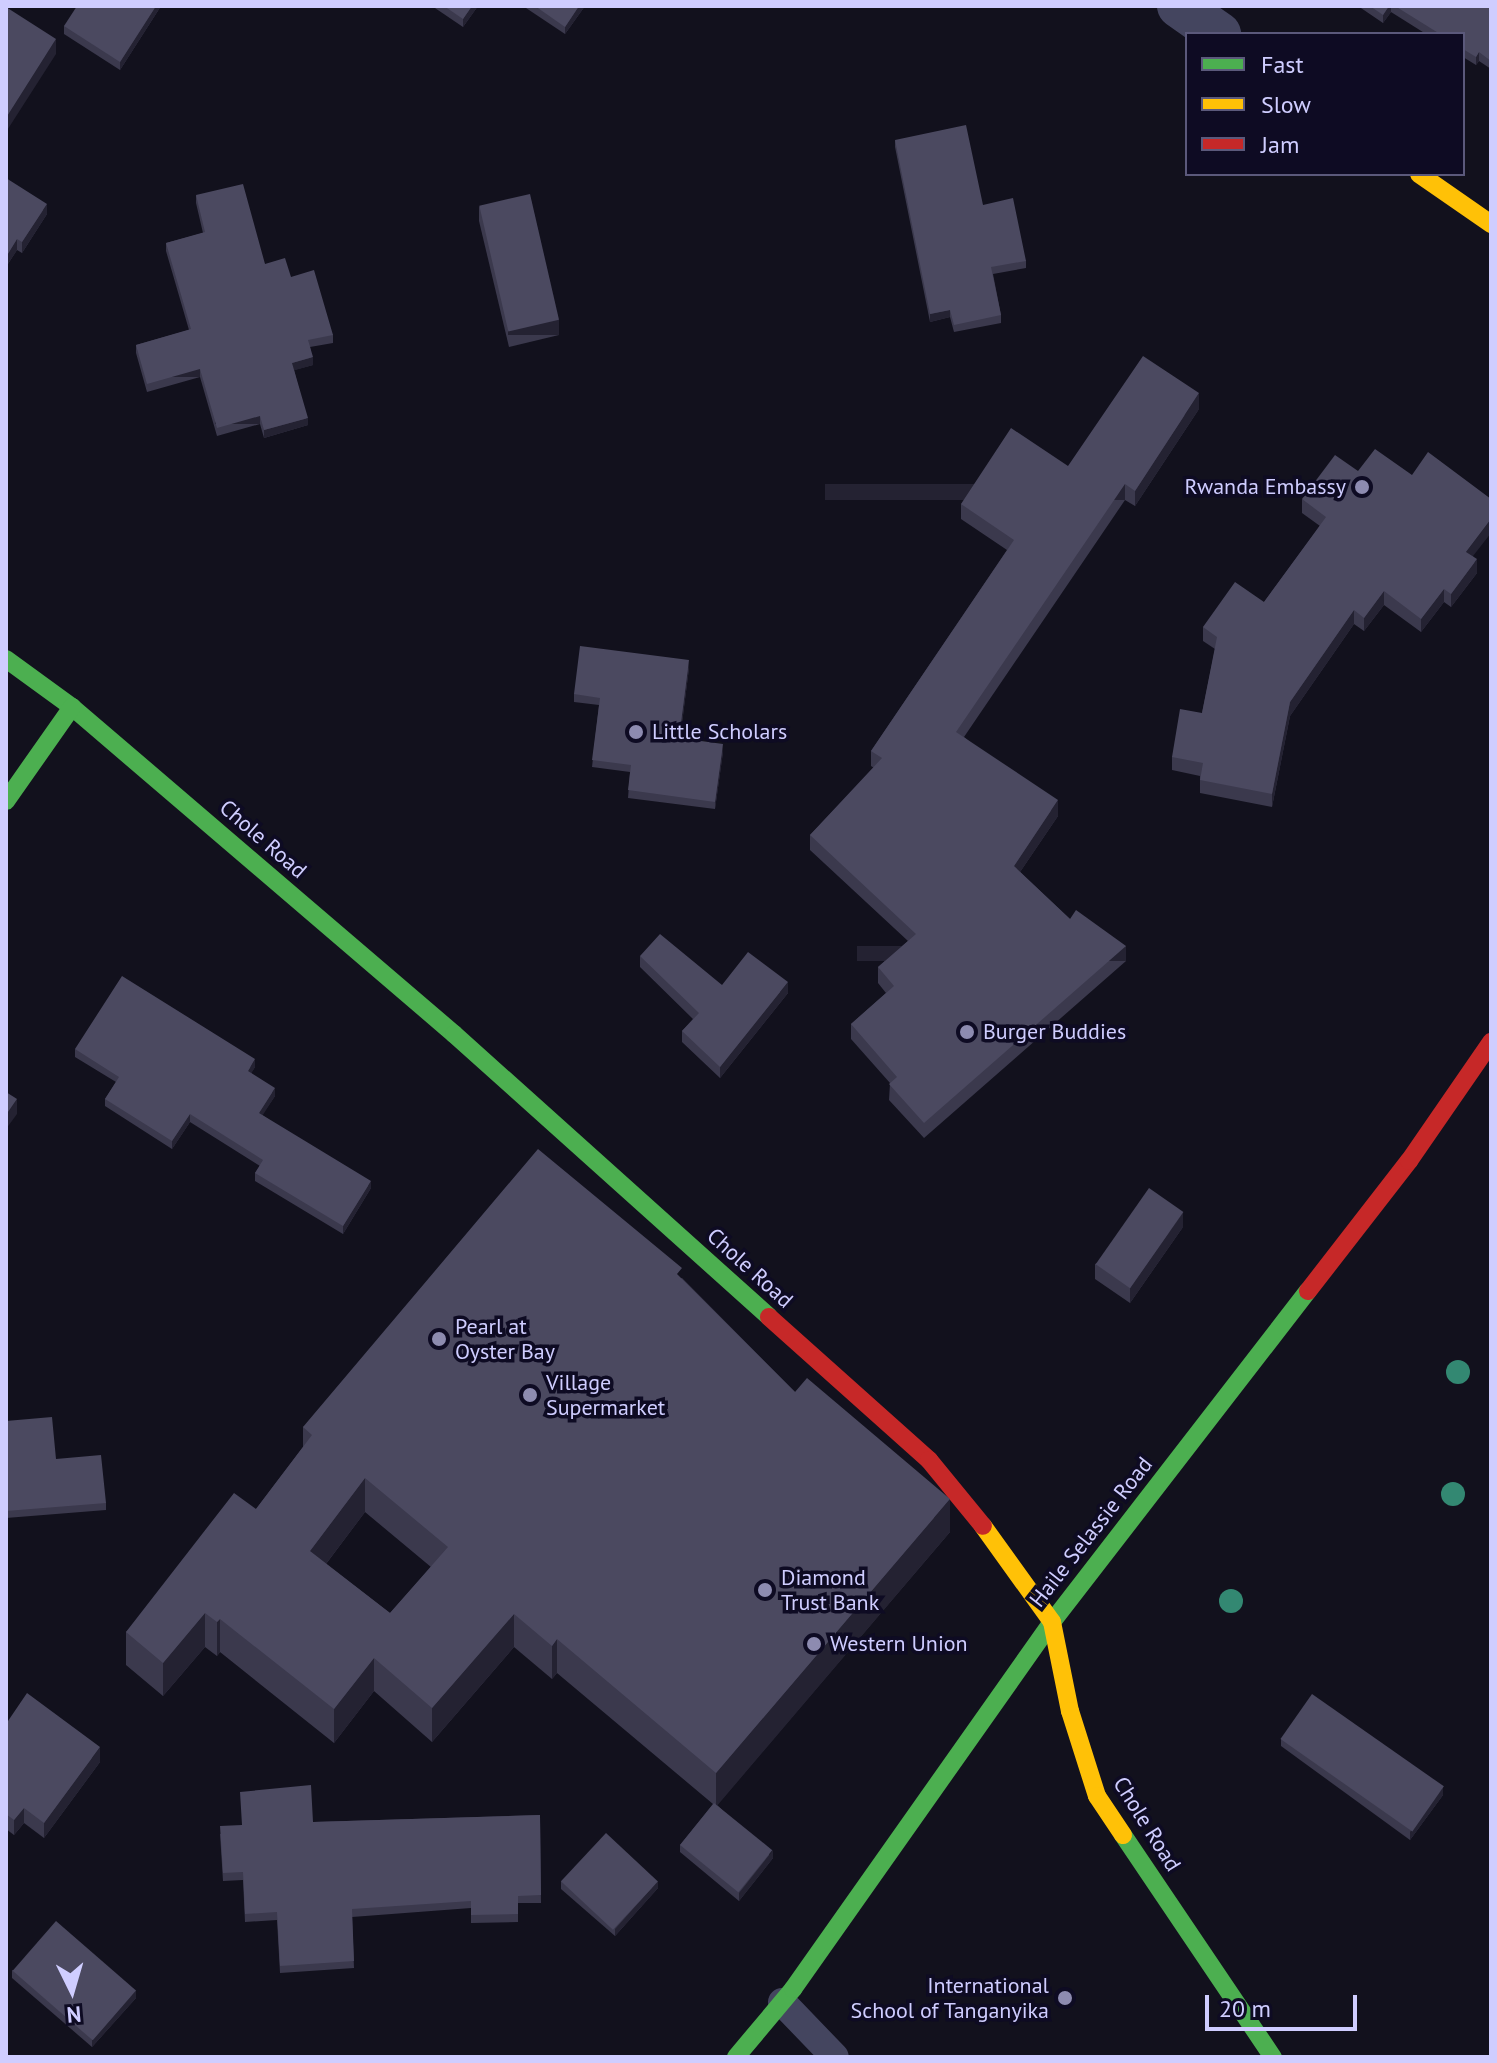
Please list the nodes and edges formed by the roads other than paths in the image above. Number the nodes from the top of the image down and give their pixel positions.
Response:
1 (1179, 6) edge
2 (1216, 32) edge
3 (1422, 176) edge
4 (1491, 224) edge
5 (6, 659) edge
6 (72, 707) junction
7 (6, 801) edge
8 (1491, 1042) edge
9 (1052, 1622) junction
10 (782, 2002) junction
11 (736, 2057) edge
12 (835, 2057) edge
13 (1273, 2057) edge

1 - 2 street
3 - 4 street
5 - 6 street, Chole Road
6 - 7 street
6 - 9 street, Chole Road
8 - 9 street, Haile Selassie Road
9 - 10 street, Haile Selassie Road
9 - 13 street, Chole Road
10 - 11 street, Haile Selassie Road
10 - 12 lane

